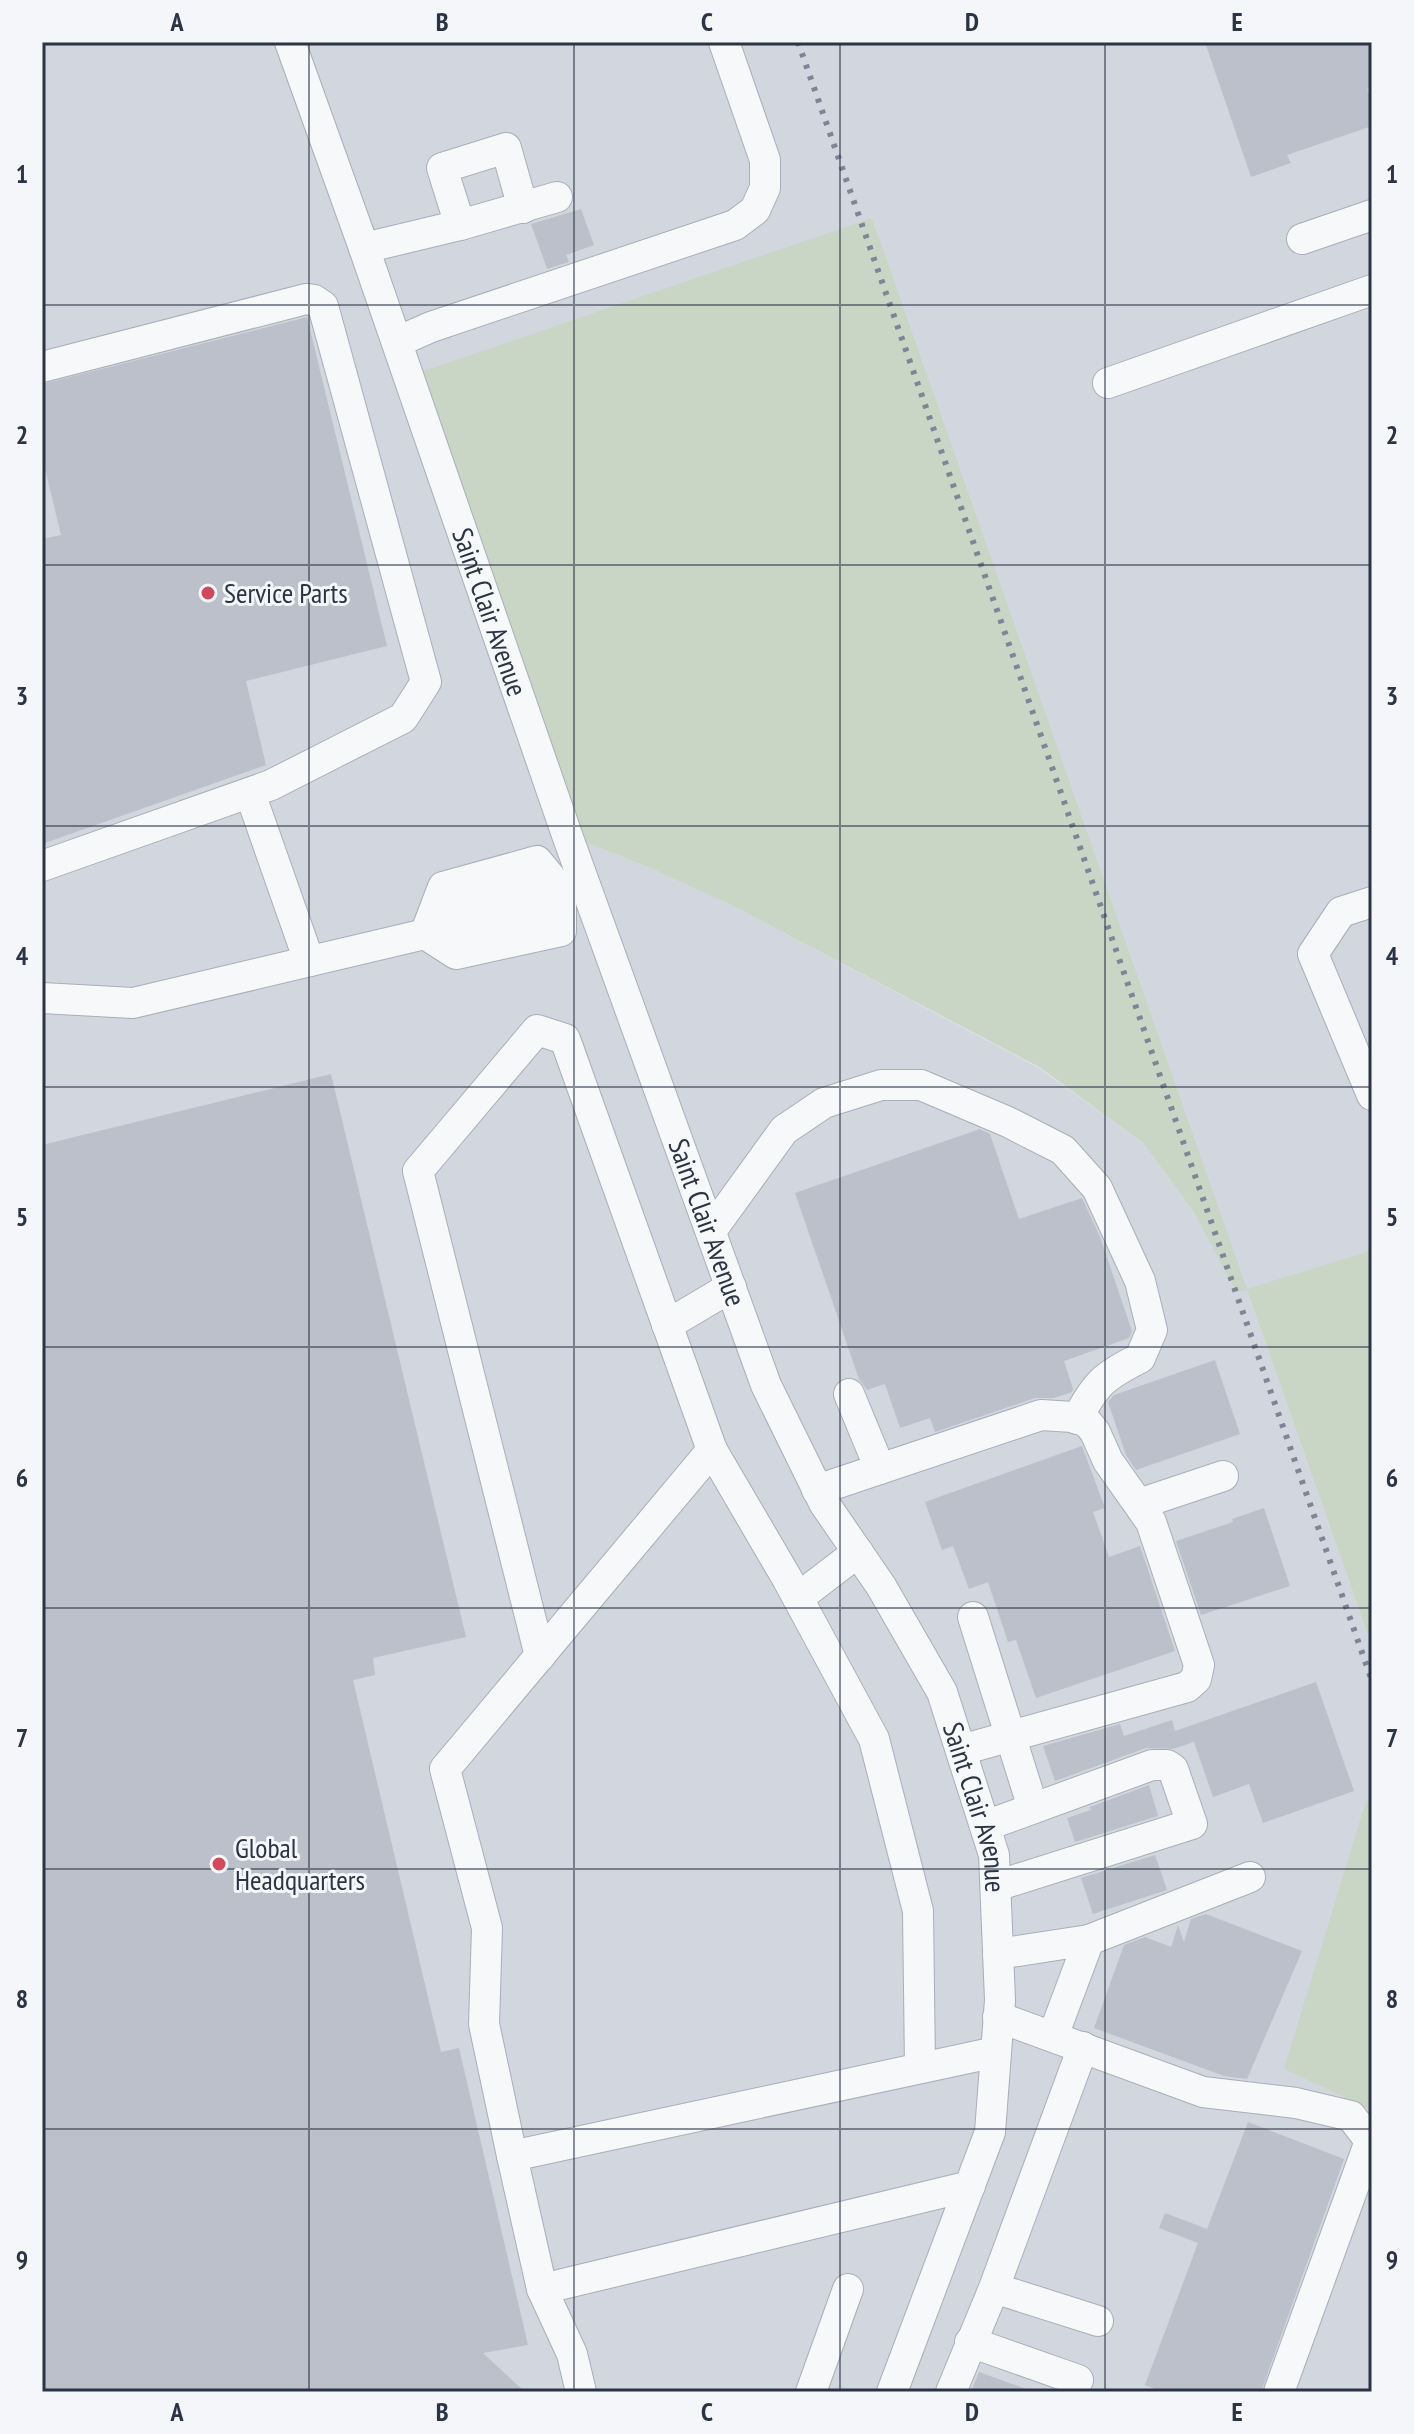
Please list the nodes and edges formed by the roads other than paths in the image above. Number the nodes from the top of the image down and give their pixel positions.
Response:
1 (290, 42) edge
2 (724, 42) edge
3 (557, 197) dead end
4 (523, 208) junction
5 (1372, 215) edge
6 (460, 225) junction
7 (1302, 239) dead end
8 (364, 248) junction
9 (1372, 290) edge
10 (397, 342) junction
11 (42, 367) edge
12 (1108, 383) dead end
13 (250, 793) junction
14 (42, 866) edge
15 (573, 886) junction
16 (1372, 902) edge
17 (425, 934) junction
18 (309, 961) junction
19 (42, 998) edge
20 (1372, 1095) edge
21 (711, 1231) junction
22 (731, 1287) junction
23 (667, 1325) junction
24 (849, 1394) dead end
25 (1077, 1419) junction
26 (712, 1450) junction
27 (880, 1469) junction
28 (1223, 1476) dead end
29 (817, 1490) junction
30 (1139, 1504) junction
31 (858, 1552) junction
32 (798, 1598) junction
33 (973, 1617) dead end
34 (540, 1656) junction
35 (1012, 1736) junction
36 (961, 1750) junction
37 (1033, 1808) junction
38 (985, 1826) junction
39 (1250, 1877) dead end
40 (996, 1886) junction
41 (1089, 1940) junction
42 (998, 1954) junction
43 (998, 2017) junction
44 (1053, 2036) junction
45 (1083, 2047) junction
46 (996, 2052) junction
47 (920, 2068) junction
48 (512, 2156) junction
49 (970, 2186) junction
50 (994, 2288) junction
51 (542, 2289) junction
52 (848, 2289) dead end
53 (1098, 2321) dead end
54 (970, 2342) junction
55 (1078, 2380) dead end
56 (581, 2392) edge
57 (811, 2392) edge
58 (892, 2392) edge
59 (951, 2392) edge
60 (1279, 2392) edge

1 - 8 street, Saint Clair Avenue
2 - 10 street
3 - 4 street
4 - 6 street
4 - 6 street
5 - 7 street
6 - 8 street
8 - 10 street, Saint Clair Avenue
9 - 12 street
10 - 15 street, Saint Clair Avenue
11 - 13 street
13 - 14 street
13 - 18 street
15 - 17 street
15 - 17 street
15 - 21 street, Saint Clair Avenue
16 - 20 street
17 - 18 street
18 - 19 street
21 - 22 street, Saint Clair Avenue
21 - 25 street
22 - 23 street
22 - 29 street, Saint Clair Avenue
23 - 26 street
23 - 34 street
24 - 27 street
25 - 27 street
25 - 30 street
26 - 32 street
26 - 34 street
27 - 29 street
28 - 30 street
29 - 31 street, Saint Clair Avenue
30 - 35 street
31 - 32 street
31 - 36 street, Saint Clair Avenue
32 - 47 street
33 - 35 street
34 - 48 street
35 - 36 street
35 - 37 street
36 - 38 street, Saint Clair Avenue
37 - 38 street
37 - 40 street
38 - 40 street, Saint Clair Avenue
39 - 41 street
40 - 42 street, Saint Clair Avenue
41 - 42 street
41 - 44 street
42 - 43 street, Saint Clair Avenue
43 - 44 street
43 - 46 street, Saint Clair Avenue
44 - 45 street
45 - 50 street
45 - 60 street
46 - 47 street
46 - 49 street, Saint Clair Avenue
47 - 48 street
48 - 51 street
49 - 51 street
49 - 58 street, Saint Clair Avenue
50 - 53 street
50 - 54 street
51 - 56 street
52 - 57 street
54 - 55 street
54 - 59 street

